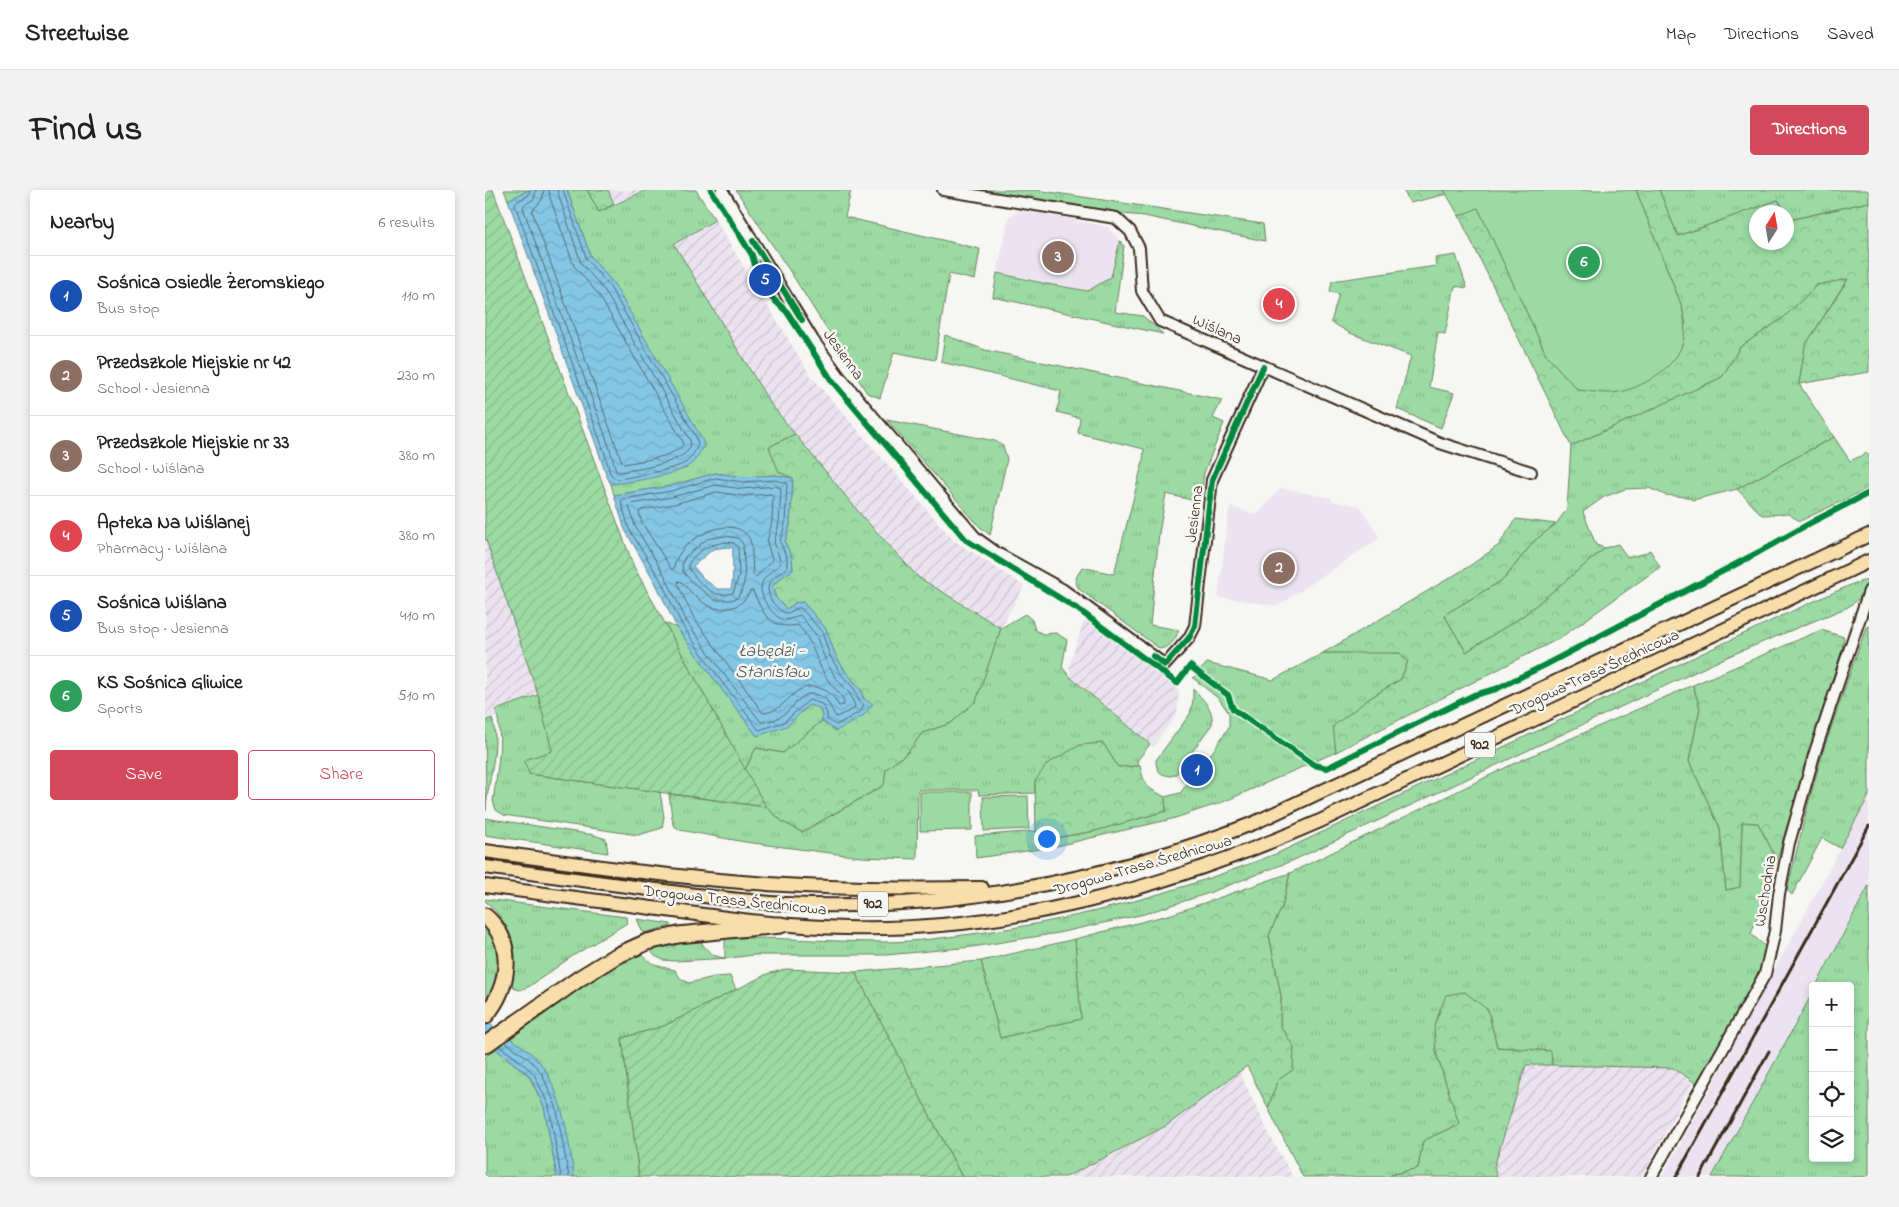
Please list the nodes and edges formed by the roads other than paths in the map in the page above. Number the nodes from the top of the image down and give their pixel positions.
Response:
1 (722, 190) edge
2 (943, 190) edge
3 (1263, 367) junction
4 (1531, 472) dead end
5 (1869, 535) edge
6 (1869, 561) edge
7 (1869, 591) edge
8 (485, 851) edge
9 (485, 867) edge
10 (485, 886) edge
11 (1034, 887) junction
12 (485, 916) edge
13 (715, 923) junction
14 (781, 925) joint
15 (485, 1016) edge
16 (485, 1045) edge
17 (1651, 1177) edge

1 - 3 street, Jesienna
2 - 3 street, Wiślana
3 - 4 street, Wiślana
5 - 11 main road, Drogowa Trasa Średnicowa / 902
6 - 14 main road, Drogowa Trasa Średnicowa / 902
7 - 17 street, Wschodnia
8 - 11 main road
9 - 11 main road, Drogowa Trasa Średnicowa / 902
10 - 13 main road, Drogowa Trasa Średnicowa
12 - 15 highway
13 - 14 highway
13 - 16 highway

